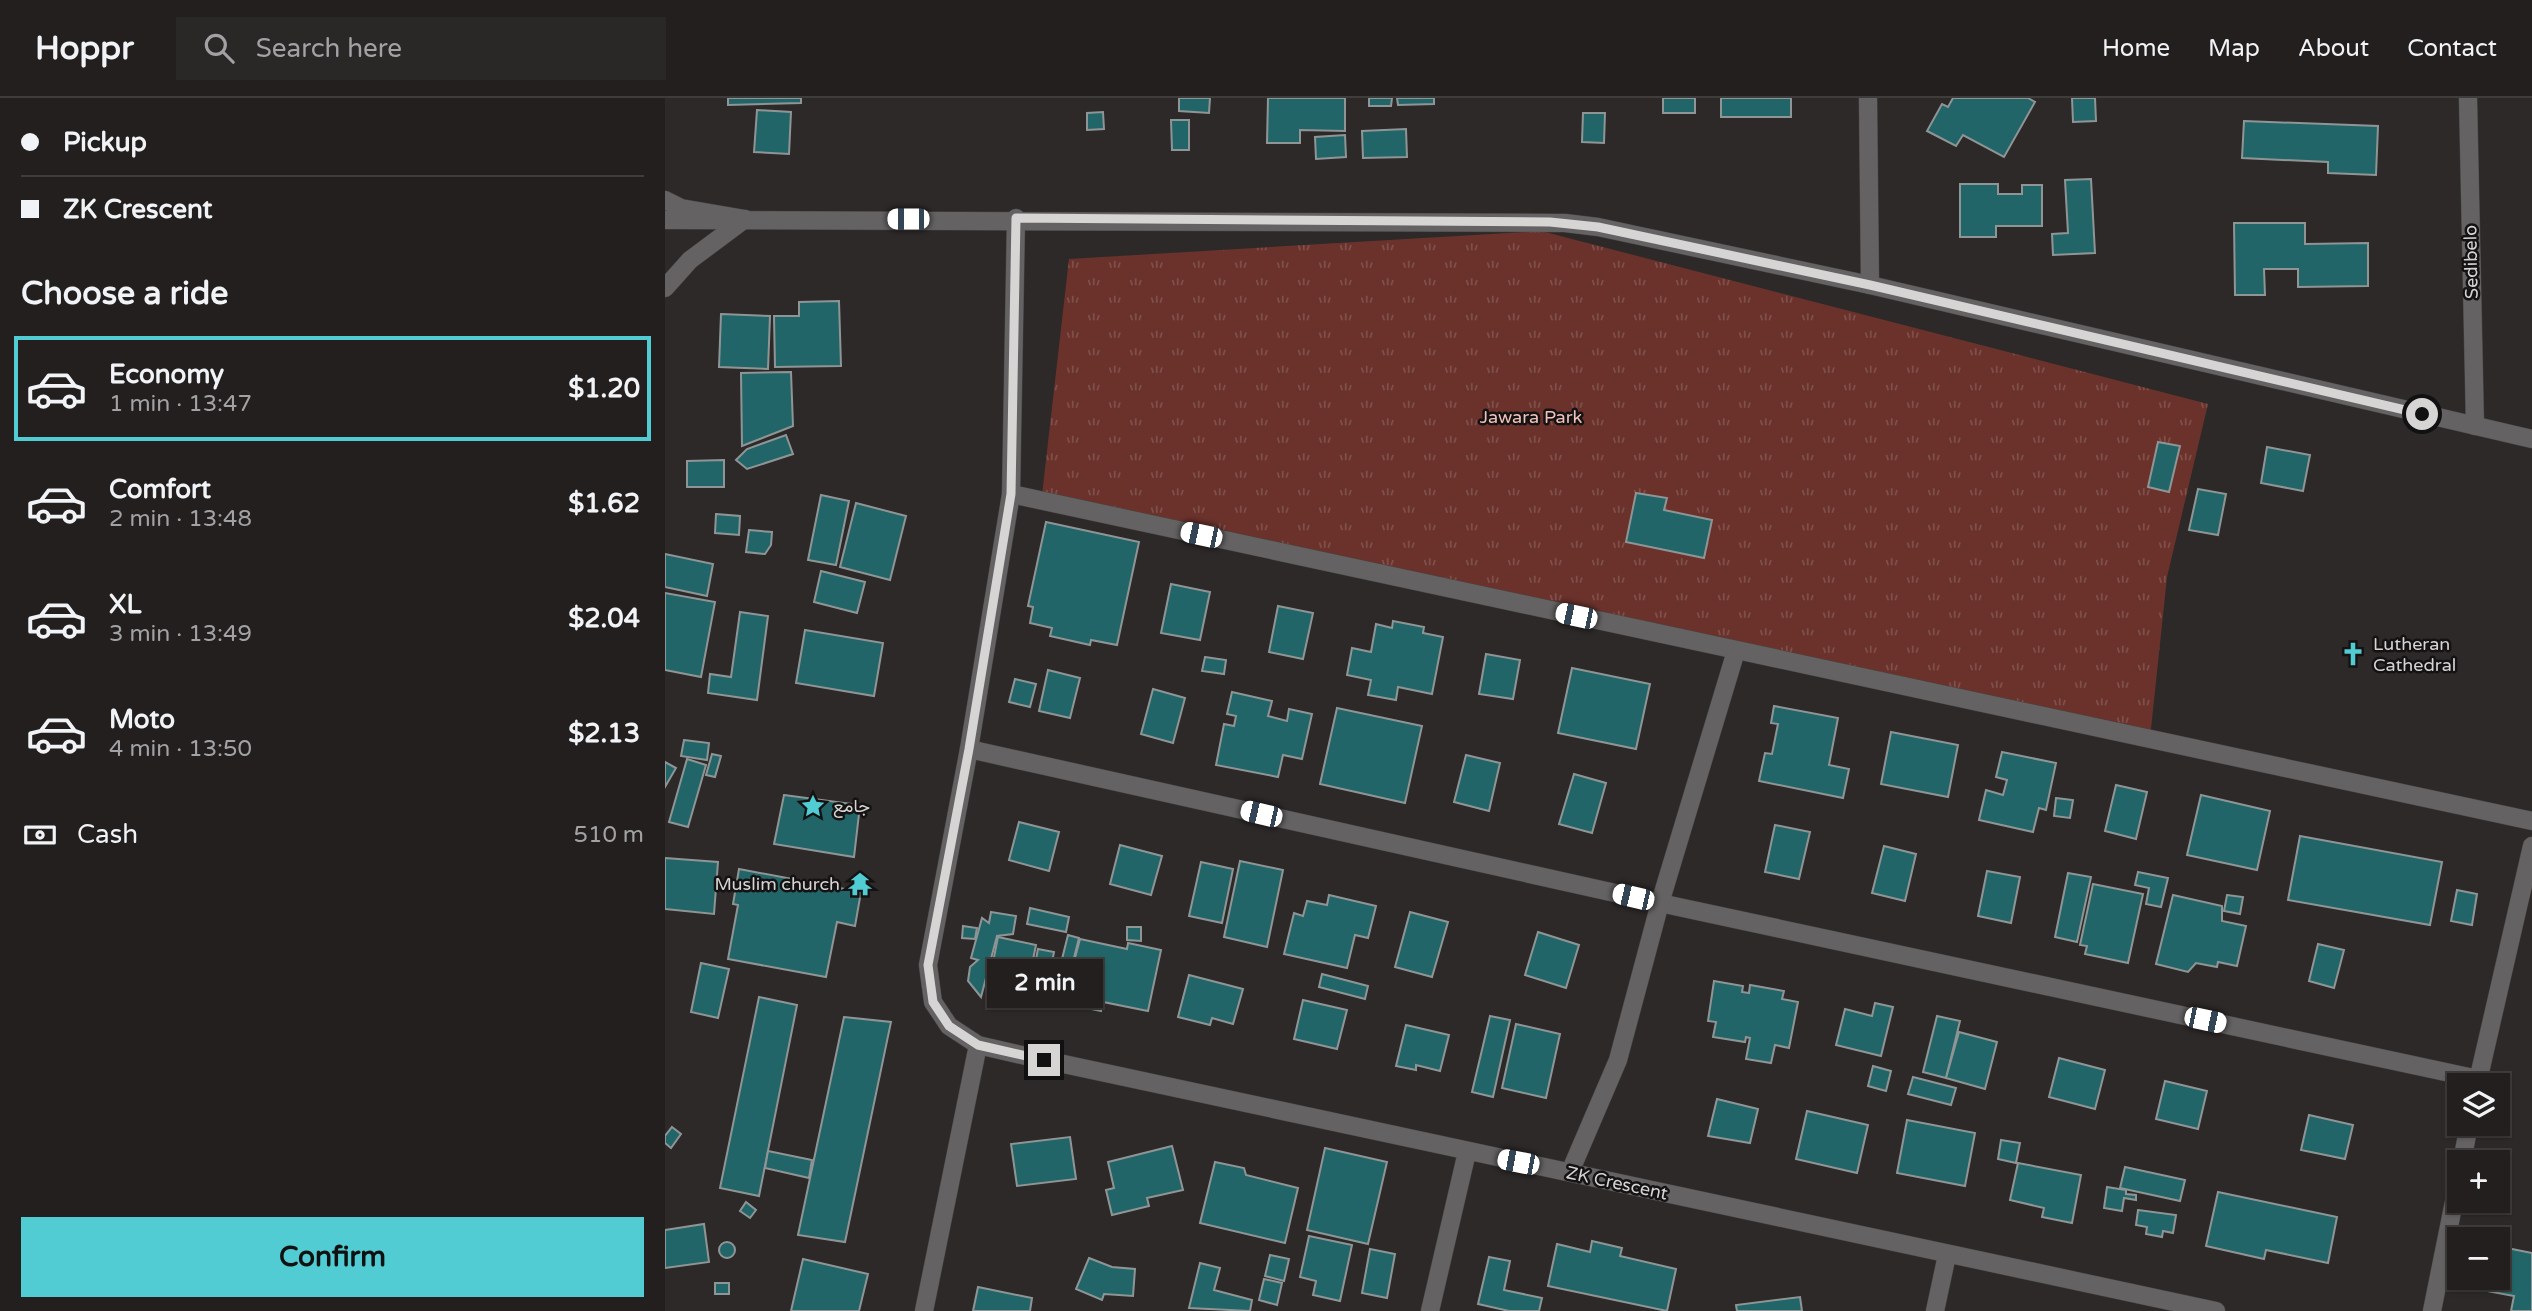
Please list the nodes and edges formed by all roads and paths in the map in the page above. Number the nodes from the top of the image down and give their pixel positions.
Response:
1 (1868, 98) edge
2 (2468, 98) edge
3 (665, 200) edge
4 (1016, 218) junction
5 (745, 219) junction
6 (665, 220) edge
7 (1870, 285) junction
8 (665, 288) edge
9 (2475, 426) junction
10 (2532, 439) edge
11 (1011, 494) junction
12 (1736, 651) junction
13 (969, 749) junction
14 (2532, 821) edge
15 (2532, 846) edge
16 (1660, 903) junction
17 (978, 1045) junction
18 (2479, 1073) edge
19 (2447, 1075) edge
20 (1467, 1152) junction
21 (1570, 1172) junction
22 (2452, 1213) edge
23 (1947, 1255) junction
24 (924, 1311) edge
25 (1430, 1311) edge
26 (1935, 1311) edge
27 (2216, 1311) edge
28 (2433, 1311) edge

1 - 7 street
2 - 9 street, Sedibelo
3 - 5 street
4 - 5 street
4 - 7 street
4 - 11 street
5 - 6 street
5 - 8 street
7 - 9 street
9 - 10 street
11 - 12 street
11 - 13 street
12 - 14 street
12 - 16 street
13 - 16 street
13 - 17 street
15 - 18 street
16 - 19 street
16 - 21 street
17 - 20 street, ZK Crescent
17 - 24 street
20 - 21 street, ZK Crescent
20 - 25 street
21 - 23 street, ZK Crescent
22 - 28 street
23 - 26 street
23 - 27 street, ZK Crescent

